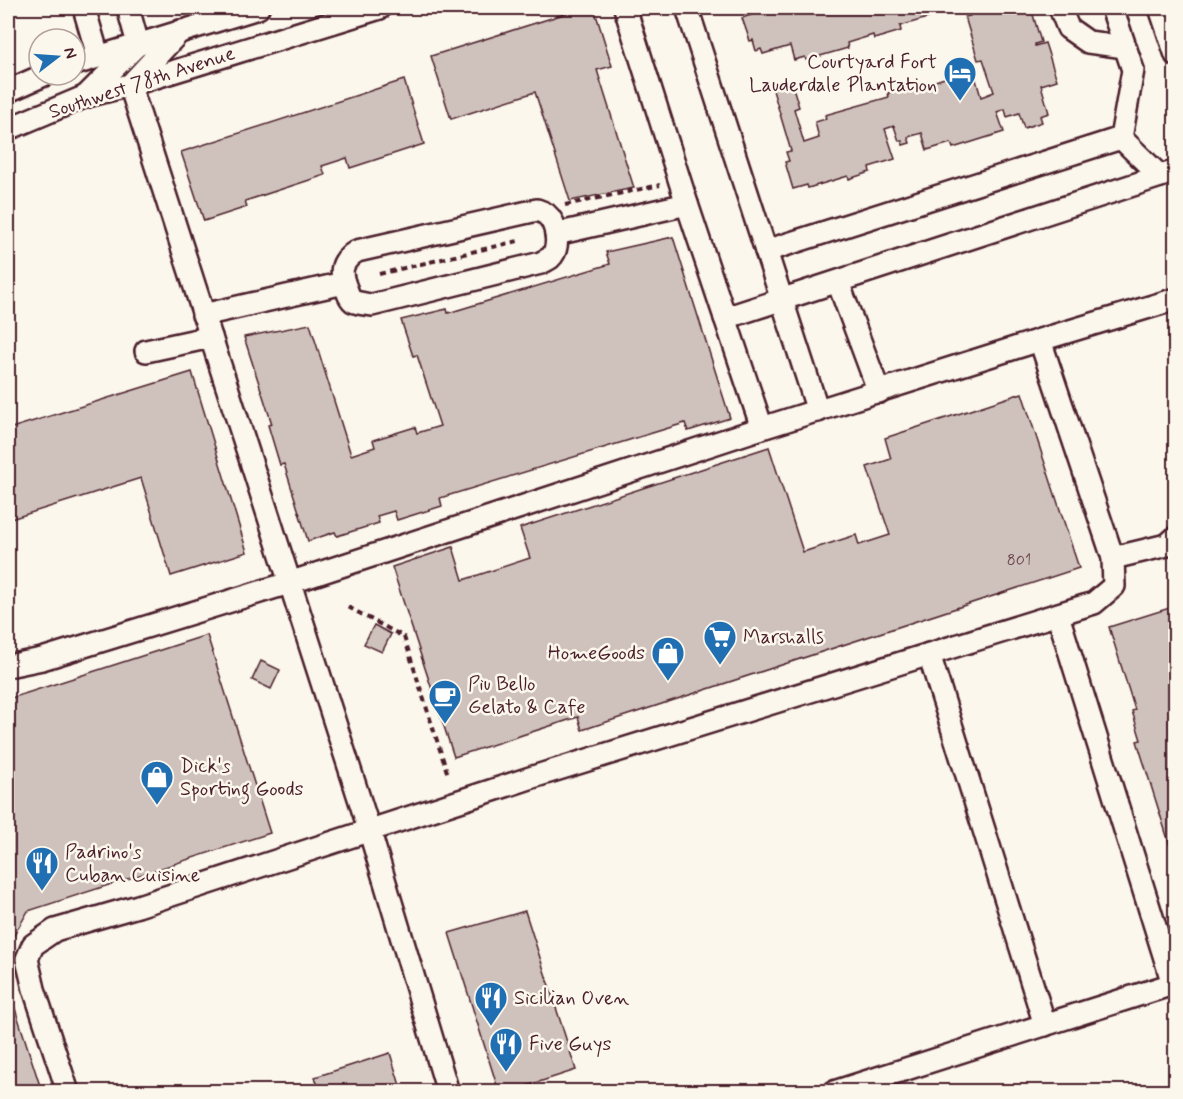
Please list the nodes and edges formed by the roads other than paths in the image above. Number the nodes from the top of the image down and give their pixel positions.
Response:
1 (84, 8) edge
2 (128, 8) edge
3 (258, 8) edge
4 (380, 8) edge
5 (625, 8) edge
6 (687, 8) edge
7 (1060, 8) edge
8 (1112, 8) edge
9 (1160, 8) edge
10 (180, 31) junction
11 (138, 44) junction
12 (1125, 47) junction
13 (1176, 55) edge
14 (98, 56) junction
15 (87, 60) edge
16 (27, 83) edge
17 (130, 85) junction
18 (8, 92) edge
19 (84, 97) junction
20 (8, 129) edge
21 (1121, 138) junction
22 (1168, 174) edge
23 (687, 204) junction
24 (556, 234) junction
25 (765, 250) junction
26 (838, 282) junction
27 (344, 283) junction
28 (1176, 299) edge
29 (782, 300) junction
30 (204, 315) junction
31 (725, 318) junction
32 (211, 337) junction
33 (1040, 340) junction
34 (146, 351) dead end
35 (879, 392) junction
36 (818, 411) junction
37 (762, 428) junction
38 (1176, 537) edge
39 (1113, 558) junction
40 (289, 583) junction
41 (1058, 615) junction
42 (929, 654) junction
43 (8, 666) edge
44 (369, 829) junction
45 (1174, 984) edge
46 (1045, 1025) junction
47 (68, 1092) edge
48 (448, 1092) edge
49 (834, 1092) edge

1 - 14 street
2 - 11 street
3 - 10 street, Southwest 78th Avenue
4 - 17 street, Southwest 78th Avenue
5 - 23 street
6 - 25 street
7 - 12 street
8 - 12 street
9 - 13 street
10 - 11 street, Southwest 78th Avenue
10 - 17 street
11 - 14 street, Southwest 78th Avenue
11 - 19 street
12 - 21 street
14 - 15 street, Southwest 78th Avenue
16 - 18 street, Southwest 78th Avenue
17 - 19 street, Southwest 78th Avenue
17 - 30 street
19 - 20 street, Southwest 78th Avenue
21 - 22 street
21 - 25 street
22 - 26 street
23 - 24 street
23 - 31 street
24 - 27 street
24 - 27 street
25 - 29 street
26 - 29 street
26 - 35 street
27 - 30 street
28 - 33 street
29 - 31 street
29 - 36 street
30 - 32 street
31 - 37 street
32 - 34 street
32 - 40 street
33 - 35 street
33 - 39 street
35 - 36 street
36 - 37 street
37 - 40 street
38 - 39 street
39 - 41 street
40 - 43 street
40 - 44 street
41 - 42 street
41 - 45 street
42 - 44 street
42 - 46 street
44 - 47 street
44 - 48 street
45 - 46 street
46 - 49 street

